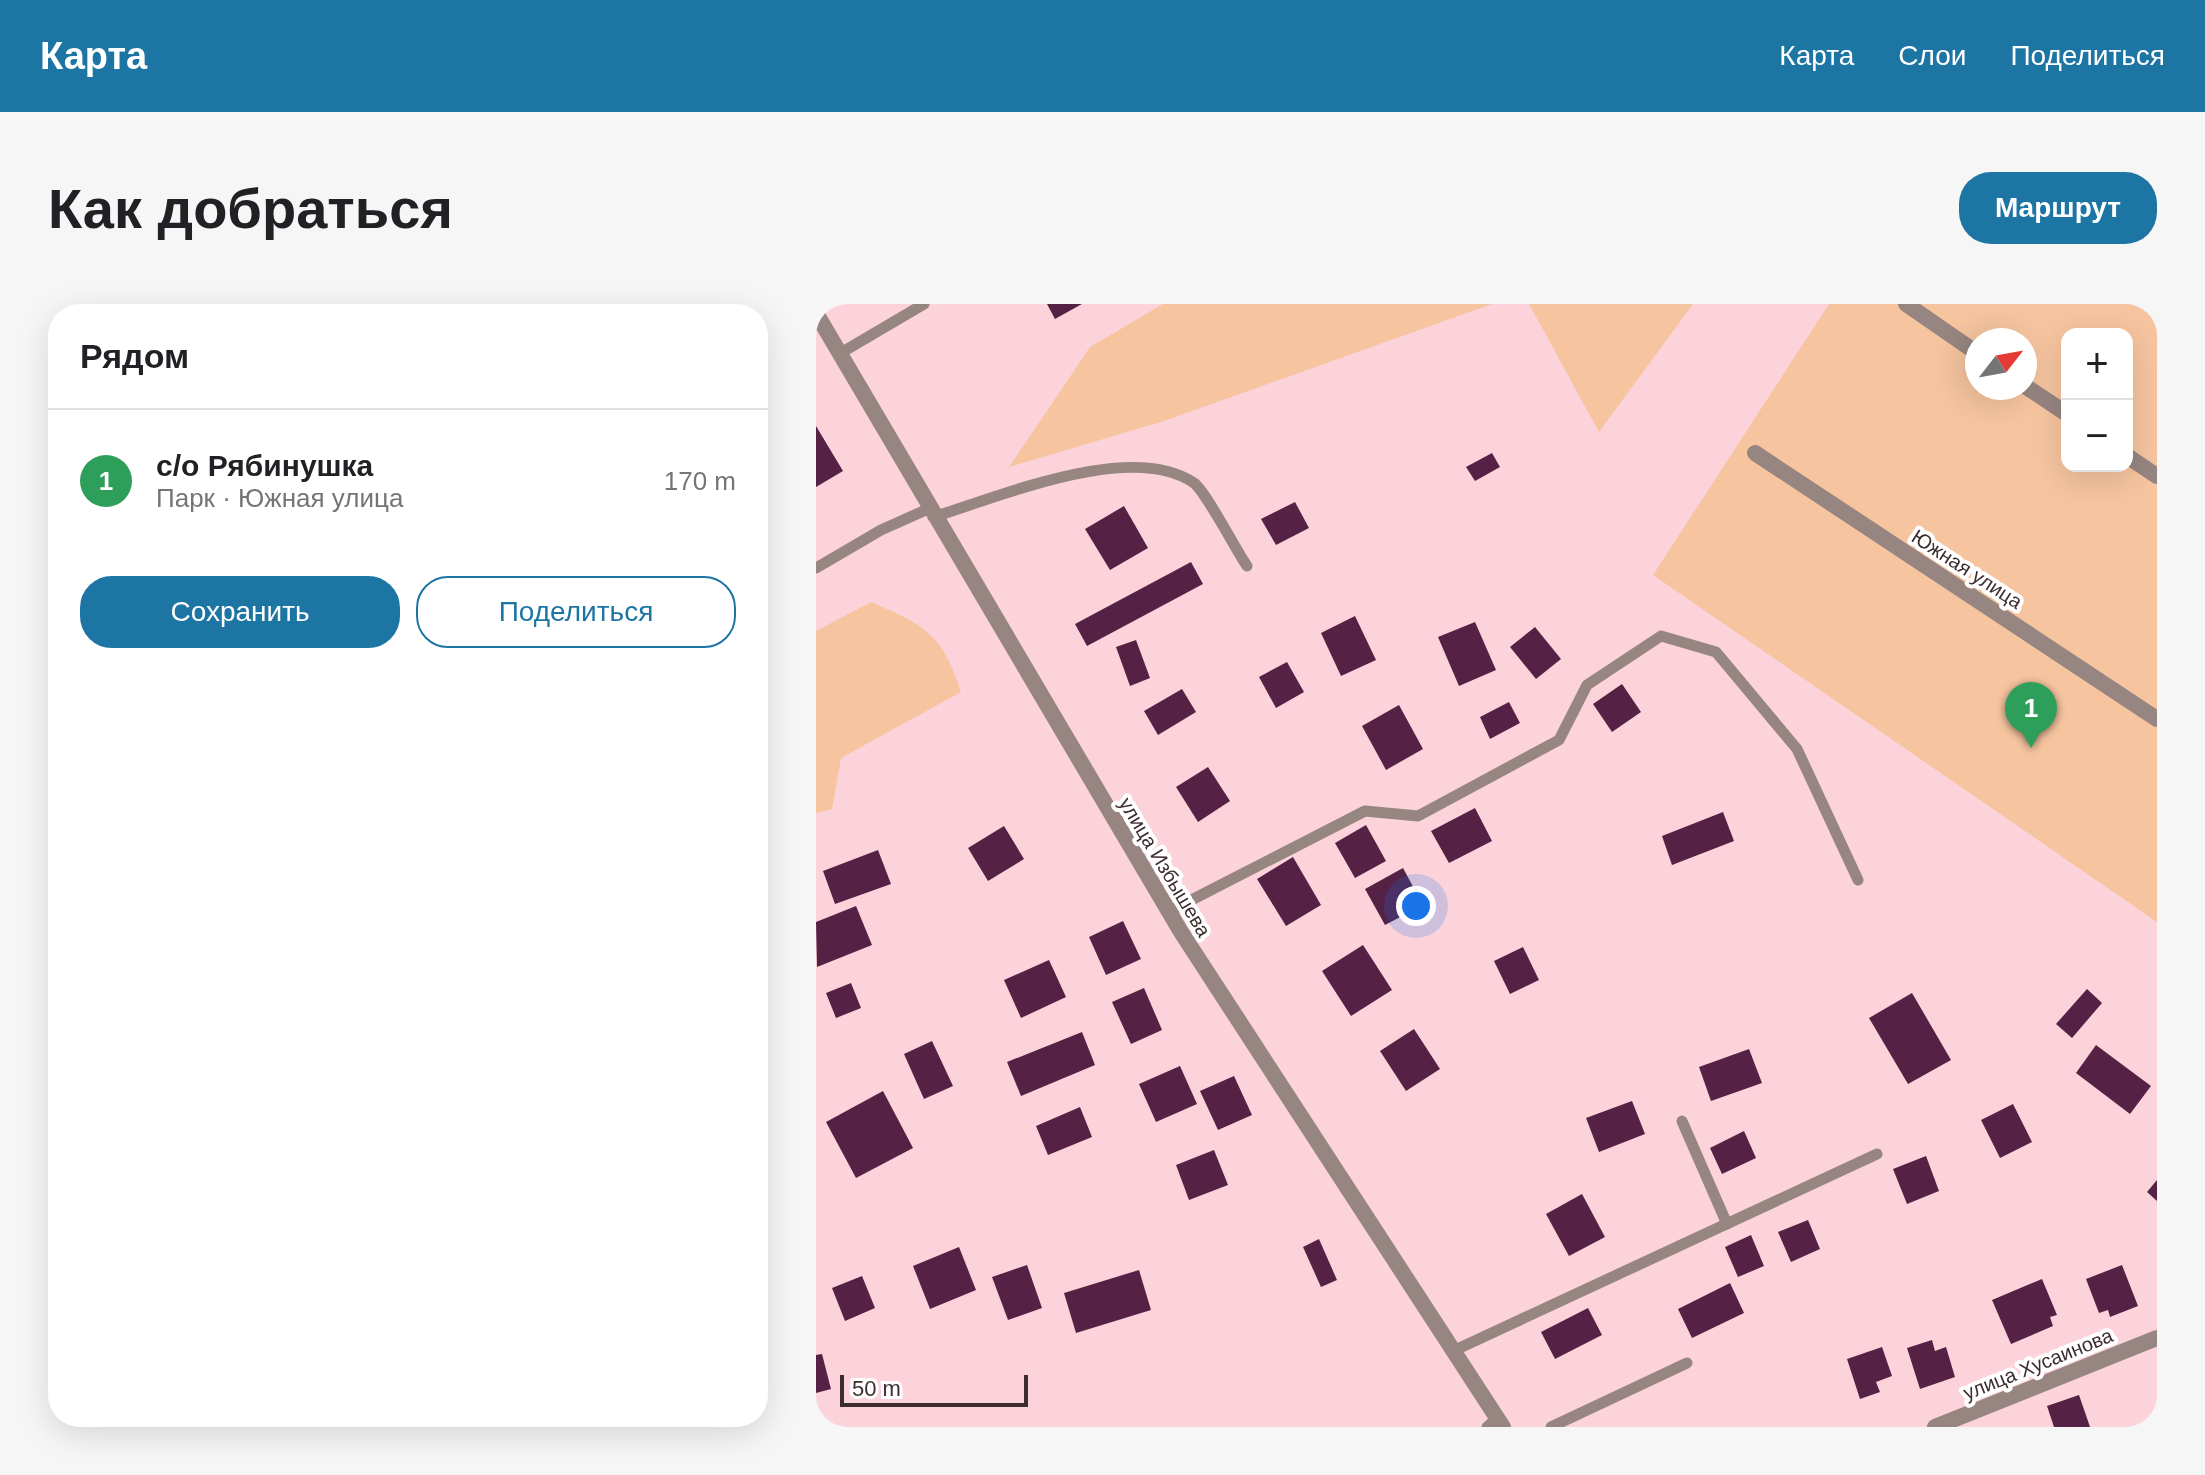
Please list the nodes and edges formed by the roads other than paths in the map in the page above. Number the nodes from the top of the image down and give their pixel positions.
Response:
1 (924, 304) edge
2 (1906, 304) edge
3 (816, 313) edge
4 (1965, 345) edge
5 (839, 354) junction
6 (2037, 394) edge
7 (2061, 410) edge
8 (1755, 453) dead end
9 (2133, 460) edge
10 (2157, 476) edge
11 (931, 513) junction
12 (1247, 566) dead end
13 (816, 568) edge
14 (2157, 719) edge
15 (1858, 880) dead end
16 (1168, 912) junction
17 (1682, 1121) dead end
18 (1877, 1154) dead end
19 (1727, 1224) junction
20 (2157, 1338) edge
21 (1453, 1351) junction
22 (1687, 1363) dead end
23 (1496, 1424) edge
24 (1551, 1427) edge
25 (1935, 1427) edge

1 - 5 lane
2 - 4 street
3 - 5 street, улица Избышева
5 - 11 street, улица Избышева
6 - 7 street
8 - 14 street, Южная улица
9 - 10 street
11 - 12 lane
11 - 13 lane
11 - 16 street, улица Избышева
15 - 16 lane
16 - 21 street, улица Избышева
17 - 19 lane
18 - 19 lane
19 - 21 lane
20 - 25 street, улица Хусаинова
21 - 23 street, улица Избышева
22 - 24 lane

